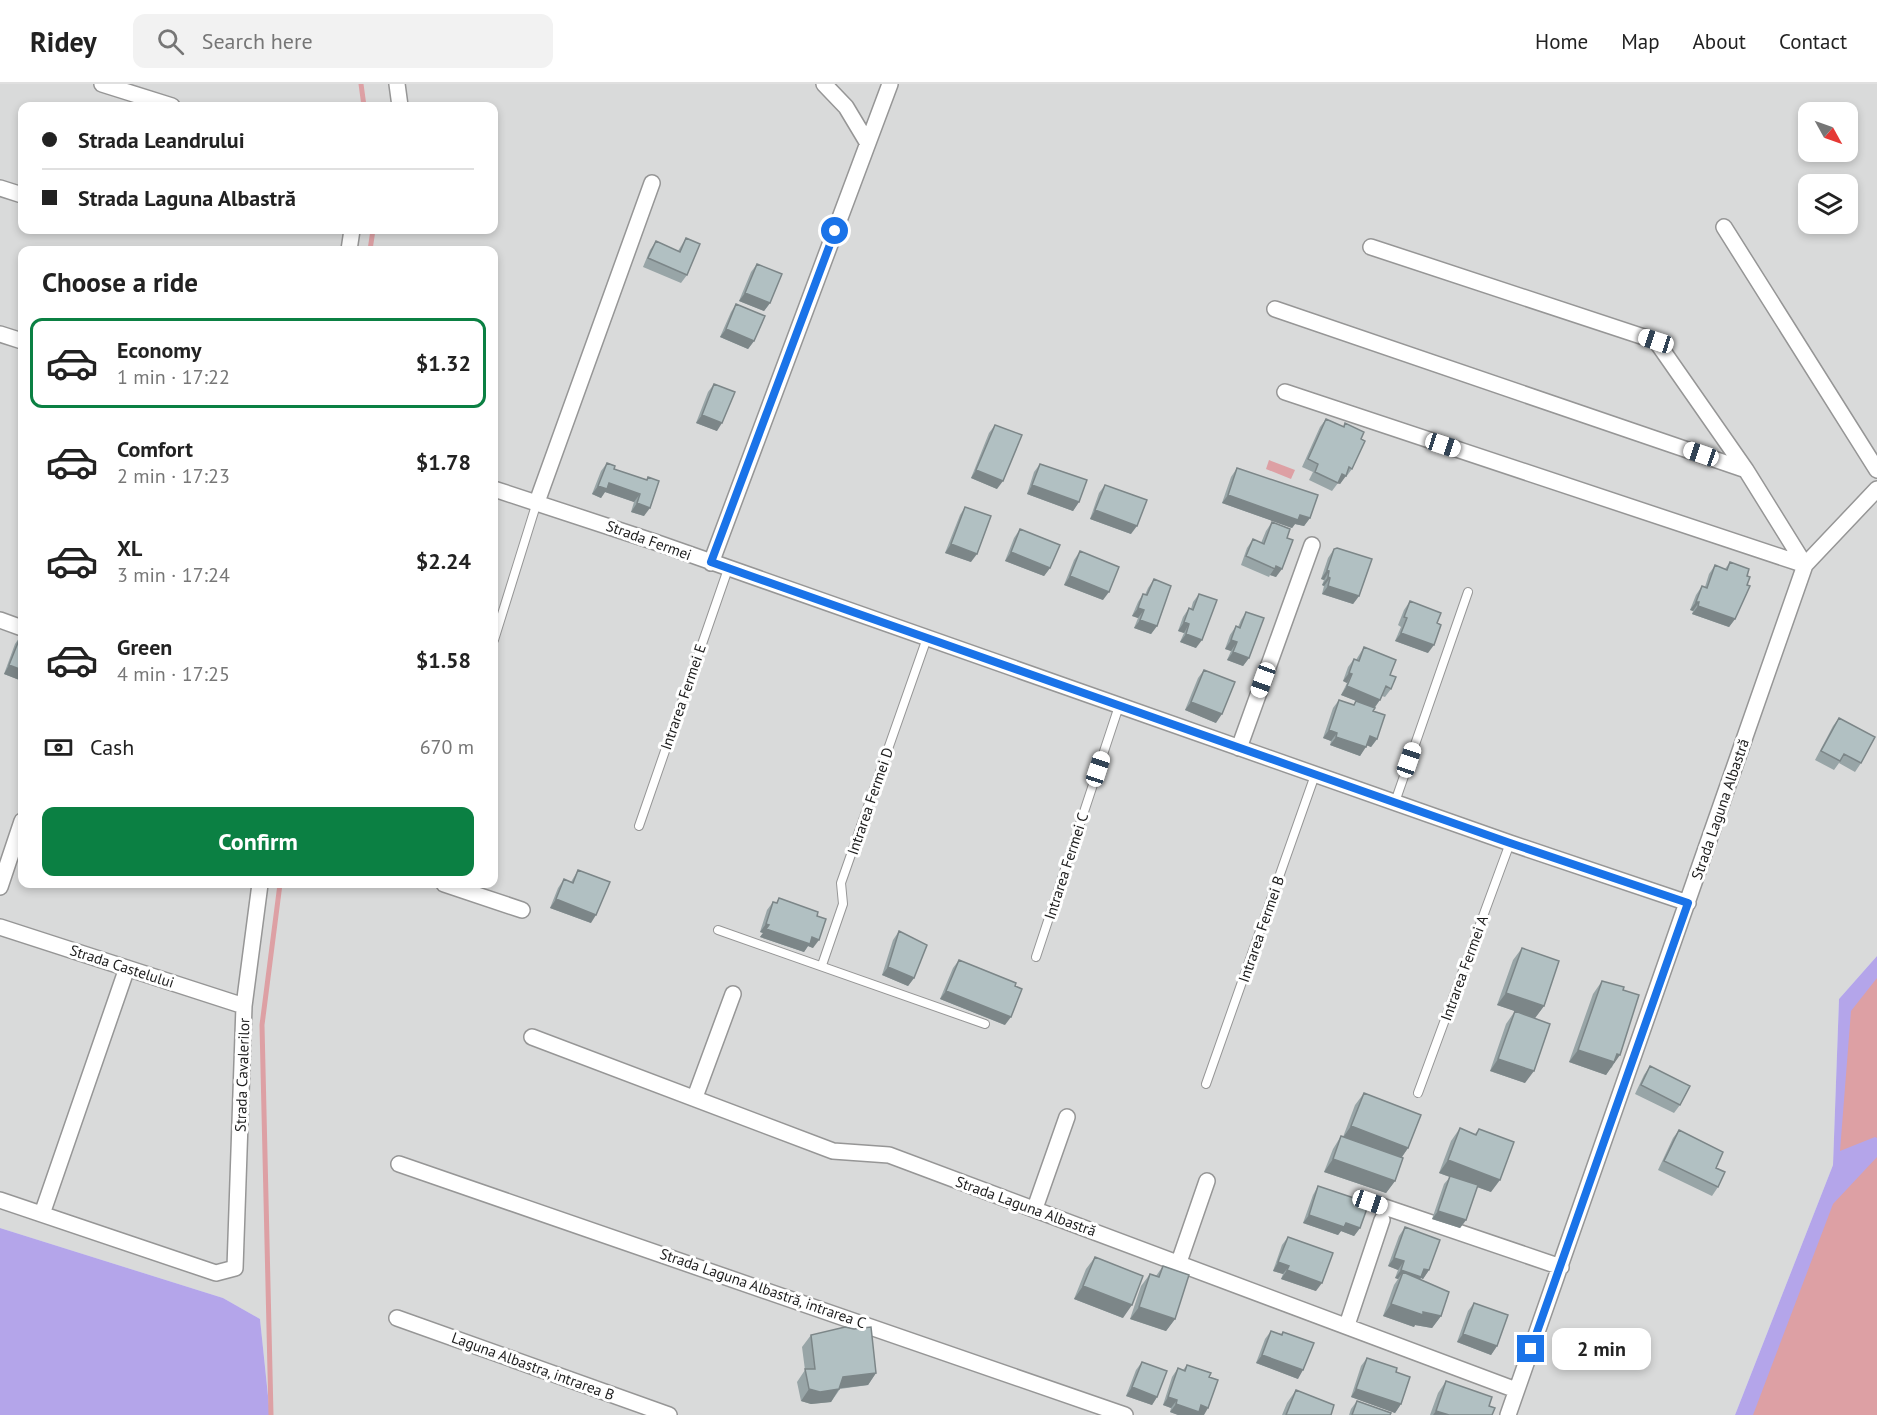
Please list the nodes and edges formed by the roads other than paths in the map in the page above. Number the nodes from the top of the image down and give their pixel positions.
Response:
1 (102, 84) edge
2 (397, 84) edge
3 (824, 84) edge
4 (890, 84) edge
5 (159, 102) edge
6 (399, 102) edge
7 (867, 142) junction
8 (652, 183) dead end
9 (0, 188) edge
10 (18, 194) edge
11 (1724, 227) dead end
12 (1371, 246) dead end
13 (1275, 309) dead end
14 (0, 334) edge
15 (18, 340) edge
16 (1285, 392) dead end
17 (1746, 470) junction
18 (1877, 470) edge
19 (1877, 489) edge
20 (498, 490) edge
21 (537, 502) junction
22 (1312, 545) dead end
23 (711, 562) junction
24 (1805, 565) junction
25 (728, 569) junction
26 (1468, 592) dead end
27 (0, 620) edge
28 (18, 627) edge
29 (498, 627) edge
30 (927, 638) junction
31 (1119, 706) junction
32 (1239, 748) junction
33 (1315, 775) junction
34 (1395, 802) junction
35 (639, 826) dead end
36 (18, 833) edge
37 (1510, 843) junction
38 (0, 887) edge
39 (259, 888) edge
40 (456, 888) edge
41 (1688, 903) junction
42 (522, 910) dead end
43 (0, 927) edge
44 (718, 930) dead end
45 (1036, 957) dead end
46 (822, 965) junction
47 (127, 968) junction
48 (733, 994) dead end
49 (244, 1006) junction
50 (985, 1024) dead end
51 (532, 1037) dead end
52 (1206, 1084) dead end
53 (1418, 1094) dead end
54 (696, 1097) junction
55 (1067, 1117) dead end
56 (399, 1164) dead end
57 (1207, 1181) dead end
58 (0, 1200) edge
59 (1370, 1202) edge
60 (1035, 1208) junction
61 (42, 1214) junction
62 (1382, 1220) dead end
63 (1179, 1262) junction
64 (1561, 1267) junction
65 (397, 1318) dead end
66 (1347, 1325) junction
67 (1516, 1390) junction
68 (669, 1415) edge
69 (1125, 1415) edge
70 (1508, 1415) edge

1 - 5 street
2 - 6 street
3 - 7 street
4 - 7 street
7 - 23 street
8 - 21 street
9 - 10 street
11 - 18 street
12 - 17 street
13 - 17 street
14 - 15 street
16 - 24 street
17 - 24 street
19 - 24 street, Strada Laguna Albastră
20 - 21 street, Strada Fermei
21 - 23 street, Strada Fermei
21 - 29 lane
22 - 32 street
23 - 25 street, Strada Fermei
24 - 41 street, Strada Laguna Albastră
25 - 30 street, Strada Fermei
25 - 35 lane, Intrarea Fermei E
26 - 34 lane
27 - 28 street
30 - 31 street, Strada Fermei
30 - 46 lane, Intrarea Fermei D
31 - 32 street, Strada Fermei
31 - 45 lane, Intrarea Fermei C
32 - 33 street, Strada Fermei
33 - 34 street, Strada Fermei
33 - 52 lane, Intrarea Fermei B
34 - 37 street, Strada Fermei
36 - 38 street
37 - 41 street, Strada Fermei
37 - 53 lane, Intrarea Fermei A
39 - 49 street, Strada Cavalerilor
40 - 42 street
41 - 64 street, Strada Laguna Albastră
43 - 47 street, Strada Castelului
44 - 46 lane
46 - 50 lane
47 - 49 street, Strada Castelului
47 - 61 street
48 - 54 street
49 - 61 street, Strada Cavalerilor
51 - 54 street, Strada Laguna Albastră
54 - 60 street, Strada Laguna Albastră
55 - 60 street
56 - 69 street, Strada Laguna Albastră, intrarea C
57 - 63 street
58 - 61 street
59 - 64 street
60 - 63 street, Strada Laguna Albastră
62 - 66 street
63 - 66 street, Strada Laguna Albastră
64 - 67 street, Strada Laguna Albastră
65 - 68 street, Laguna Albastra, intrarea B
66 - 67 street, Strada Laguna Albastră
67 - 70 street, Strada Laguna Albastră

